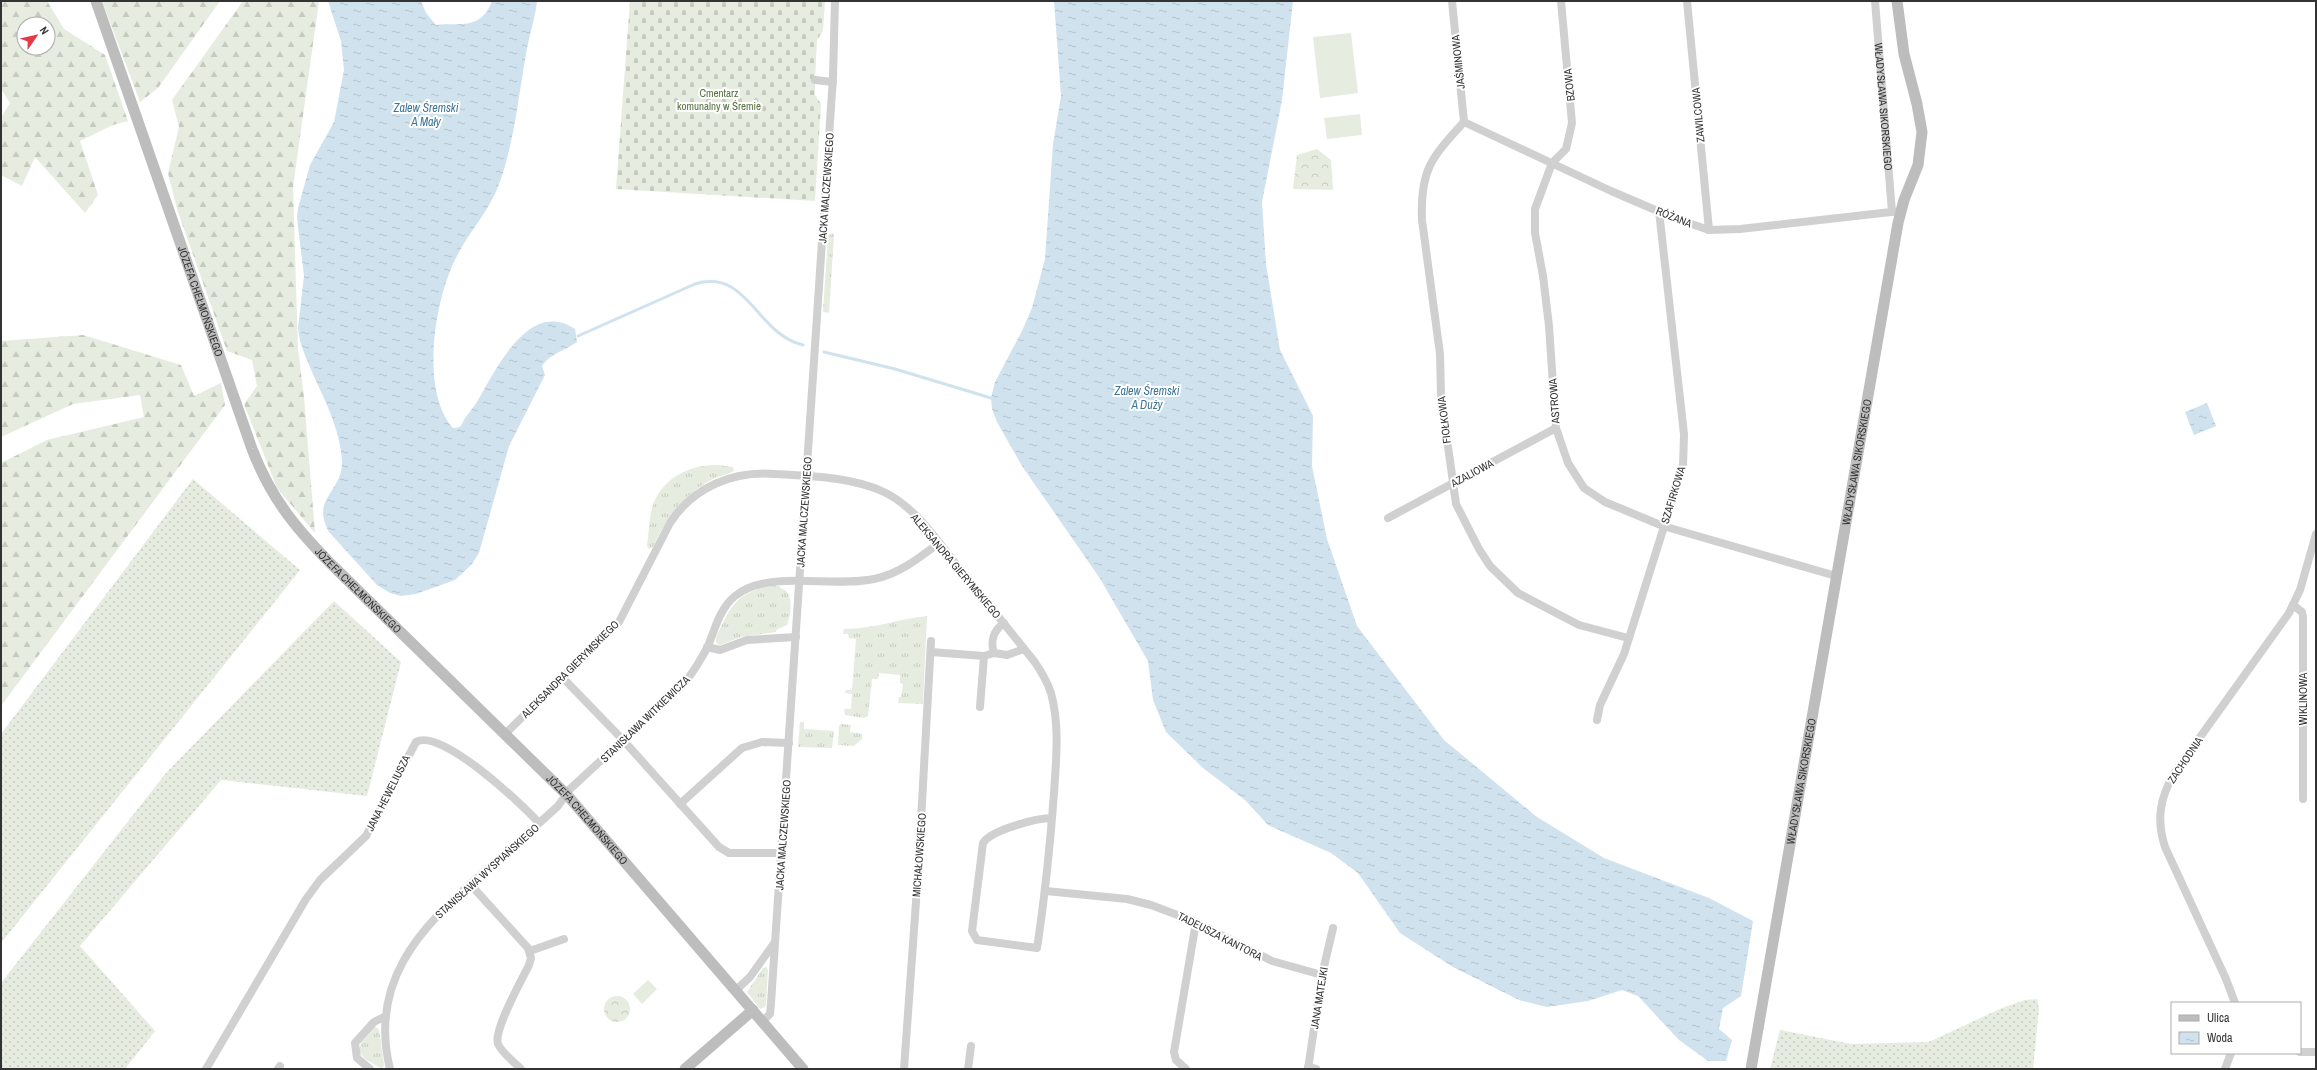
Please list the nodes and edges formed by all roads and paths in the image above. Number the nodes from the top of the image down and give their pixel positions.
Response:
1 (96, 1) edge
2 (835, 1) edge
3 (1452, 1) edge
4 (1561, 1) edge
5 (1687, 1) edge
6 (1875, 1) edge
7 (1898, 1) edge
8 (815, 80) dead end
9 (833, 82) junction
10 (1464, 122) junction
11 (1552, 163) junction
12 (1659, 211) junction
13 (1896, 212) junction
14 (1709, 230) junction
15 (1556, 428) junction
16 (807, 476) junction
17 (1453, 483) junction
18 (1388, 518) dead end
19 (1663, 526) junction
20 (2316, 534) edge
21 (939, 542) junction
22 (1836, 576) junction
23 (799, 582) junction
24 (2293, 605) junction
25 (1004, 623) junction
26 (796, 637) junction
27 (1628, 638) junction
28 (932, 641) dead end
29 (707, 647) junction
30 (1024, 649) junction
31 (931, 652) junction
32 (994, 653) junction
33 (984, 656) junction
34 (563, 678) junction
35 (980, 707) dead end
36 (1597, 720) dead end
37 (505, 734) junction
38 (623, 740) junction
39 (789, 742) junction
40 (567, 795) junction
41 (2303, 798) dead end
42 (680, 804) junction
43 (1052, 818) junction
44 (539, 823) junction
45 (782, 854) junction
46 (470, 884) junction
47 (1046, 891) junction
48 (1196, 922) junction
49 (1334, 928) dead end
50 (564, 939) dead end
51 (776, 942) junction
52 (530, 951) junction
53 (1322, 974) junction
54 (736, 990) junction
55 (2235, 1002) edge
56 (753, 1010) junction
57 (384, 1017) junction
58 (763, 1021) junction
59 (971, 1046) dead end
60 (2301, 1052) edge
61 (2315, 1052) dead end
62 (2231, 1054) edge
63 (1311, 1068) edge
64 (206, 1069) edge
65 (370, 1069) edge
66 (390, 1069) edge
67 (521, 1069) edge
68 (685, 1069) edge
69 (803, 1069) edge
70 (904, 1069) edge
71 (968, 1069) edge
72 (1186, 1069) edge
73 (1751, 1069) edge
74 (2225, 1069) edge

1 - 37 street, JÓZEFA CHEŁMOŃSKIEGO
2 - 9 street, JACKA MALCZEWSKIEGO
3 - 10 street, JAŚMINOWA
4 - 11 street, BZOWA
5 - 14 street, ZAWILCOWA
6 - 13 street, WŁADYSŁAWA SIKORSKIEGO
7 - 13 street, WŁADYSŁAWA SIKORSKIEGO
8 - 9 street
9 - 16 street, JACKA MALCZEWSKIEGO
10 - 11 street, RÓŻANA
10 - 17 street, FIOŁKOWA
11 - 12 street, RÓŻANA
11 - 15 street, ASTROWA
12 - 14 street, RÓŻANA
12 - 19 street, SZAFIRKOWA
13 - 14 street, RÓŻANA
13 - 22 street, WŁADYSŁAWA SIKORSKIEGO
15 - 17 street, AZALIOWA
15 - 19 street, ASTROWA
16 - 21 street, ALEKSANDRA GIERYMSKIEGO
16 - 23 street, JACKA MALCZEWSKIEGO
16 - 34 street, ALEKSANDRA GIERYMSKIEGO
17 - 18 street, AZALIOWA
17 - 27 street, FIOŁKOWA
19 - 22 street, ASTROWA
19 - 27 street, SZAFIRKOWA
20 - 24 street, ZACHODNIA
21 - 23 street, STANISŁAWA WITKIEWICZA
21 - 25 street, ALEKSANDRA GIERYMSKIEGO
22 - 73 street, WŁADYSŁAWA SIKORSKIEGO
23 - 26 street, JACKA MALCZEWSKIEGO
23 - 29 street, STANISŁAWA WITKIEWICZA
24 - 41 street, WIKLINOWA
24 - 55 street, ZACHODNIA
25 - 30 street, ALEKSANDRA GIERYMSKIEGO
25 - 32 street
26 - 29 street
26 - 39 street, JACKA MALCZEWSKIEGO
27 - 36 street, SZAFIRKOWA
28 - 31 street, MICHAŁOWSKIEGO
29 - 38 street, STANISŁAWA WITKIEWICZA
30 - 32 street
30 - 43 street, ALEKSANDRA GIERYMSKIEGO
31 - 33 street
31 - 70 street, MICHAŁOWSKIEGO
32 - 33 street
33 - 35 street
34 - 37 street, ALEKSANDRA GIERYMSKIEGO
34 - 38 street
37 - 40 street, JÓZEFA CHEŁMOŃSKIEGO
38 - 40 street, STANISŁAWA WITKIEWICZA
38 - 42 street
39 - 42 street
39 - 45 street, JACKA MALCZEWSKIEGO
40 - 44 street, STANISŁAWA WYSPIAŃSKIEGO
40 - 54 street, JÓZEFA CHEŁMOŃSKIEGO
42 - 45 street
43 - 47 street, ALEKSANDRA GIERYMSKIEGO
43 - 47 street, ALEKSANDRA GIERYMSKIEGO
44 - 46 street, STANISŁAWA WYSPIAŃSKIEGO
44 - 64 street, JANA HEWELIUSZA
45 - 51 street, JACKA MALCZEWSKIEGO
46 - 52 street
46 - 57 street, STANISŁAWA WYSPIAŃSKIEGO
47 - 48 street, TADEUSZA KANTORA
48 - 53 street, TADEUSZA KANTORA
48 - 72 street
49 - 53 street, JANA MATEJKI
50 - 52 street
51 - 54 street
51 - 58 street, JACKA MALCZEWSKIEGO
52 - 67 street
53 - 63 street, JANA MATEJKI
54 - 56 street, JÓZEFA CHEŁMOŃSKIEGO
56 - 58 street, JÓZEFA CHEŁMOŃSKIEGO
56 - 68 street
57 - 65 street
57 - 66 street, STANISŁAWA WYSPIAŃSKIEGO
58 - 69 street, JÓZEFA CHEŁMOŃSKIEGO
59 - 71 street
60 - 61 street
62 - 74 street

